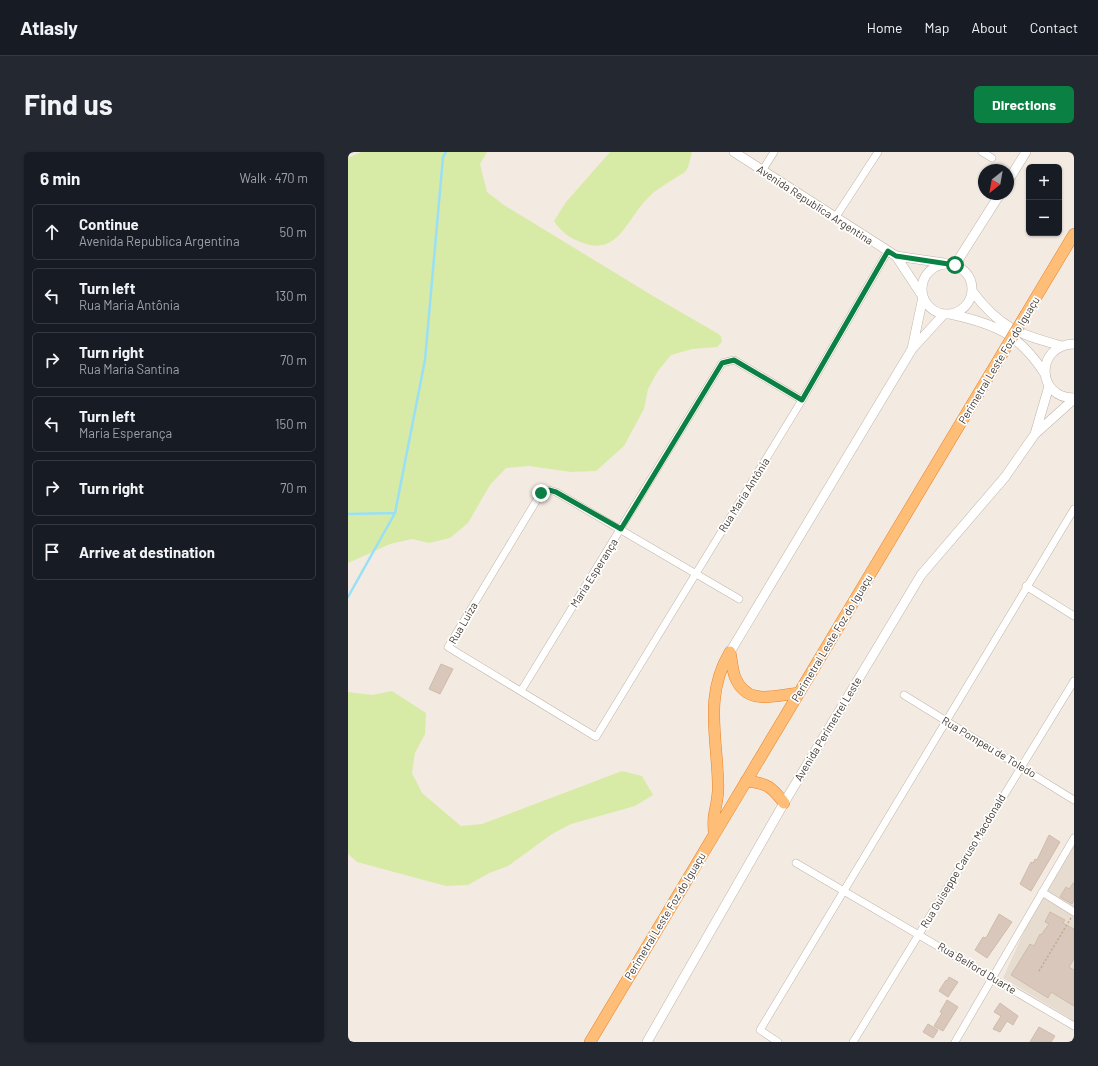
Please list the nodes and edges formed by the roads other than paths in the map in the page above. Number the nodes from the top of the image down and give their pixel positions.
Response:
1 (734, 152) edge
2 (774, 152) edge
3 (878, 152) edge
4 (982, 152) edge
5 (1026, 152) edge
6 (992, 158) dead end
7 (762, 171) junction
8 (1014, 171) edge
9 (996, 200) edge
10 (835, 218) junction
11 (1074, 234) edge
12 (892, 254) junction
13 (944, 263) junction
14 (955, 265) junction
15 (972, 291) junction
16 (923, 297) junction
17 (947, 314) junction
18 (1070, 343) edge
19 (912, 349) junction
20 (1045, 374) junction
21 (1049, 386) junction
22 (1074, 398) edge
23 (802, 400) junction
24 (1036, 434) junction
25 (1074, 509) edge
26 (621, 529) junction
27 (696, 572) junction
28 (1026, 586) junction
29 (739, 598) dead end
30 (1074, 616) edge
31 (730, 652) junction
32 (1074, 680) edge
33 (521, 691) junction
34 (799, 693) junction
35 (904, 696) dead end
36 (947, 722) junction
37 (596, 737) joint
38 (1021, 766) junction
39 (746, 781) junction
40 (1074, 800) edge
41 (784, 803) junction
42 (714, 835) junction
43 (1074, 838) edge
44 (796, 863) dead end
45 (844, 891) junction
46 (1042, 892) junction
47 (1073, 910) edge
48 (918, 934) junction
49 (993, 977) junction
50 (1074, 1026) edge
51 (590, 1042) edge
52 (647, 1042) edge
53 (778, 1042) edge
54 (852, 1042) edge
55 (955, 1042) edge

1 - 7 street, Avenida Republica Argentina
2 - 7 street
3 - 10 street
4 - 6 street
5 - 8 street
7 - 10 street, Avenida Republica Argentina
9 - 14 street
10 - 12 street, Avenida Republica Argentina
11 - 34 highway, Perimetral Leste Foz do Iguaçu, bridge
12 - 13 street, Avenida Republica Argentina
12 - 16 street, Avenida Republica Argentina
12 - 23 street, Rua Maria Antônia
13 - 14 street
13 - 16 street
14 - 15 street
15 - 17 street
15 - 18 street
16 - 17 street
16 - 19 street
17 - 19 street
17 - 20 street
18 - 20 street
19 - 31 street
20 - 21 street
21 - 22 street
21 - 24 street, Avenida Perimetrel Leste
22 - 24 street, Avenida Perimetrel Leste
23 - 26 street, Maria Esperança
23 - 27 street, Rua Maria Antônia
24 - 41 street, Avenida Perimetrel Leste
25 - 28 street
26 - 27 street
26 - 33 street, Maria Esperança
26 - 33 street, Rua Luiza
27 - 29 street
27 - 37 street, Rua Maria Antônia
28 - 30 street
28 - 36 street
31 - 34 highway
31 - 42 highway
32 - 38 street, Rua Guiseppe Caruso Macdonald
33 - 37 street, Rua Luiza
34 - 39 highway, Perimetral Leste Foz do Iguaçu
35 - 36 street, Rua Pompeu de Toledo
36 - 38 street, Rua Pompeu de Toledo
36 - 45 street
38 - 40 street, Rua Pompeu de Toledo
38 - 48 street, Rua Guiseppe Caruso Macdonald
39 - 41 highway
39 - 42 highway, Perimetral Leste Foz do Iguaçu
41 - 52 street, Avenida Perimetrel Leste
42 - 51 highway, Perimetral Leste Foz do Iguaçu
43 - 46 street
44 - 45 street, Rua Belford Duarte
45 - 48 street, Rua Belford Duarte
45 - 53 street
46 - 47 street
46 - 49 street
48 - 49 street, Rua Belford Duarte
48 - 54 street, Rua Guiseppe Caruso Macdonald
49 - 50 street, Rua Belford Duarte
49 - 55 street

